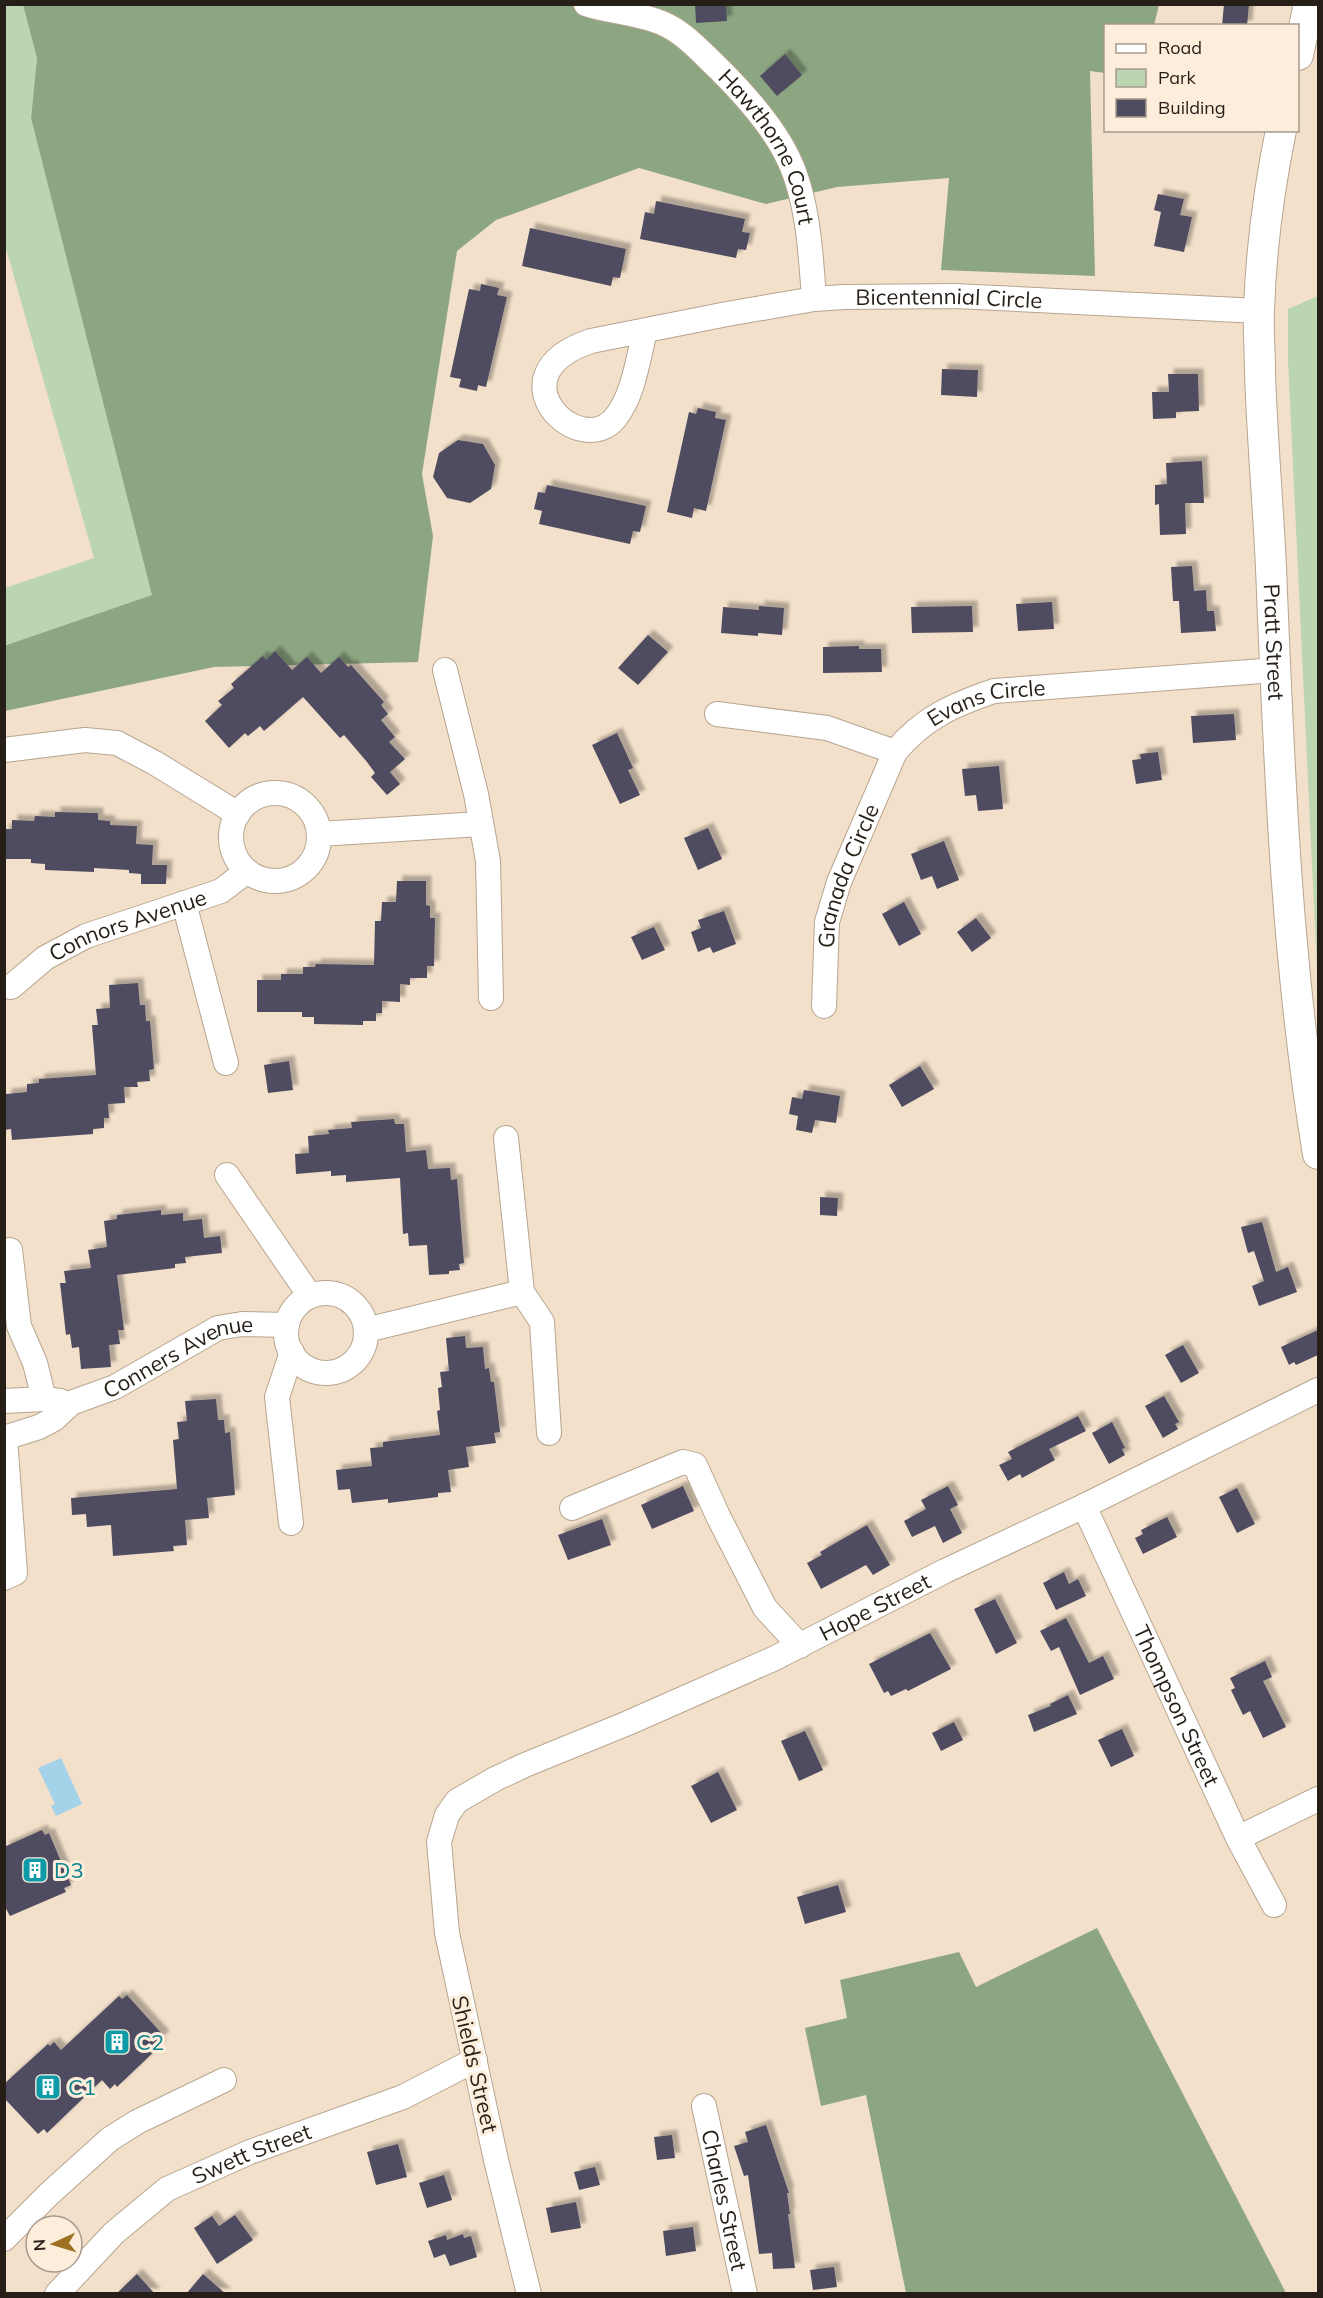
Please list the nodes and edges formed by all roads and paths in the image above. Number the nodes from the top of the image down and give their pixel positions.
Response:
1 (586, 4) edge
2 (1308, 4) edge
3 (664, 14) edge
4 (1299, 50) edge
5 (1281, 132) edge
6 (814, 299) junction
7 (1259, 311) junction
8 (645, 331) junction
9 (445, 670) dead end
10 (1275, 670) junction
11 (717, 714) dead end
12 (4, 750) edge
13 (895, 752) junction
14 (238, 814) junction
15 (481, 824) junction
16 (319, 834) junction
17 (247, 871) junction
18 (184, 903) junction
19 (7, 988) edge
20 (491, 998) dead end
21 (824, 1006) dead end
22 (226, 1064) dead end
23 (506, 1138) dead end
24 (1318, 1154) edge
25 (227, 1175) dead end
26 (10, 1250) dead end
27 (522, 1292) junction
28 (310, 1296) junction
29 (287, 1325) junction
30 (366, 1330) junction
31 (292, 1352) junction
32 (1318, 1390) edge
33 (44, 1399) junction
34 (4, 1401) edge
35 (71, 1403) junction
36 (549, 1433) dead end
37 (5, 1438) edge
38 (1083, 1506) junction
39 (572, 1508) dead end
40 (291, 1523) dead end
41 (4, 1578) edge
42 (800, 1646) junction
43 (1318, 1799) edge
44 (441, 1831) joint
45 (1238, 1838) junction
46 (1274, 1905) dead end
47 (476, 2060) junction
48 (224, 2080) dead end
49 (704, 2106) dead end
50 (4, 2239) edge
51 (70, 2289) edge
52 (529, 2294) edge
53 (746, 2294) edge

1 - 3 street, Hawthorne Court
2 - 4 main road
3 - 6 street, Hawthorne Court
5 - 7 main road, Pratt Street
6 - 7 street, Bicentennial Circle
6 - 8 street, Bicentennial Circle
7 - 10 main road, Pratt Street
8 - 8 street, Bicentennial Circle
9 - 15 street
10 - 13 street, Evans Circle
10 - 24 main road, Pratt Street
11 - 13 street
12 - 14 street
13 - 21 street, Granada Circle
14 - 16 street
14 - 17 street
15 - 16 street
15 - 20 street
16 - 17 street
17 - 18 street, Connors Avenue
18 - 19 street, Connors Avenue
18 - 22 street
23 - 27 street
25 - 28 street
26 - 33 street
27 - 30 street
27 - 36 street
28 - 29 street
28 - 30 street
29 - 31 street
29 - 35 street, Conners Avenue
30 - 31 street
31 - 40 street
32 - 38 street, Hope Street
33 - 34 street, Conners Avenue
33 - 35 street, Conners Avenue
35 - 37 street, Conners Avenue
37 - 41 street
38 - 42 street, Hope Street
38 - 45 street, Thompson Street
39 - 42 street
42 - 44 street, Hope Street
43 - 45 street
44 - 47 street, Shields Street
45 - 46 street, Thompson Street
47 - 51 street, Swett Street
47 - 52 street, Shields Street
48 - 50 street
49 - 53 street, Charles Street

